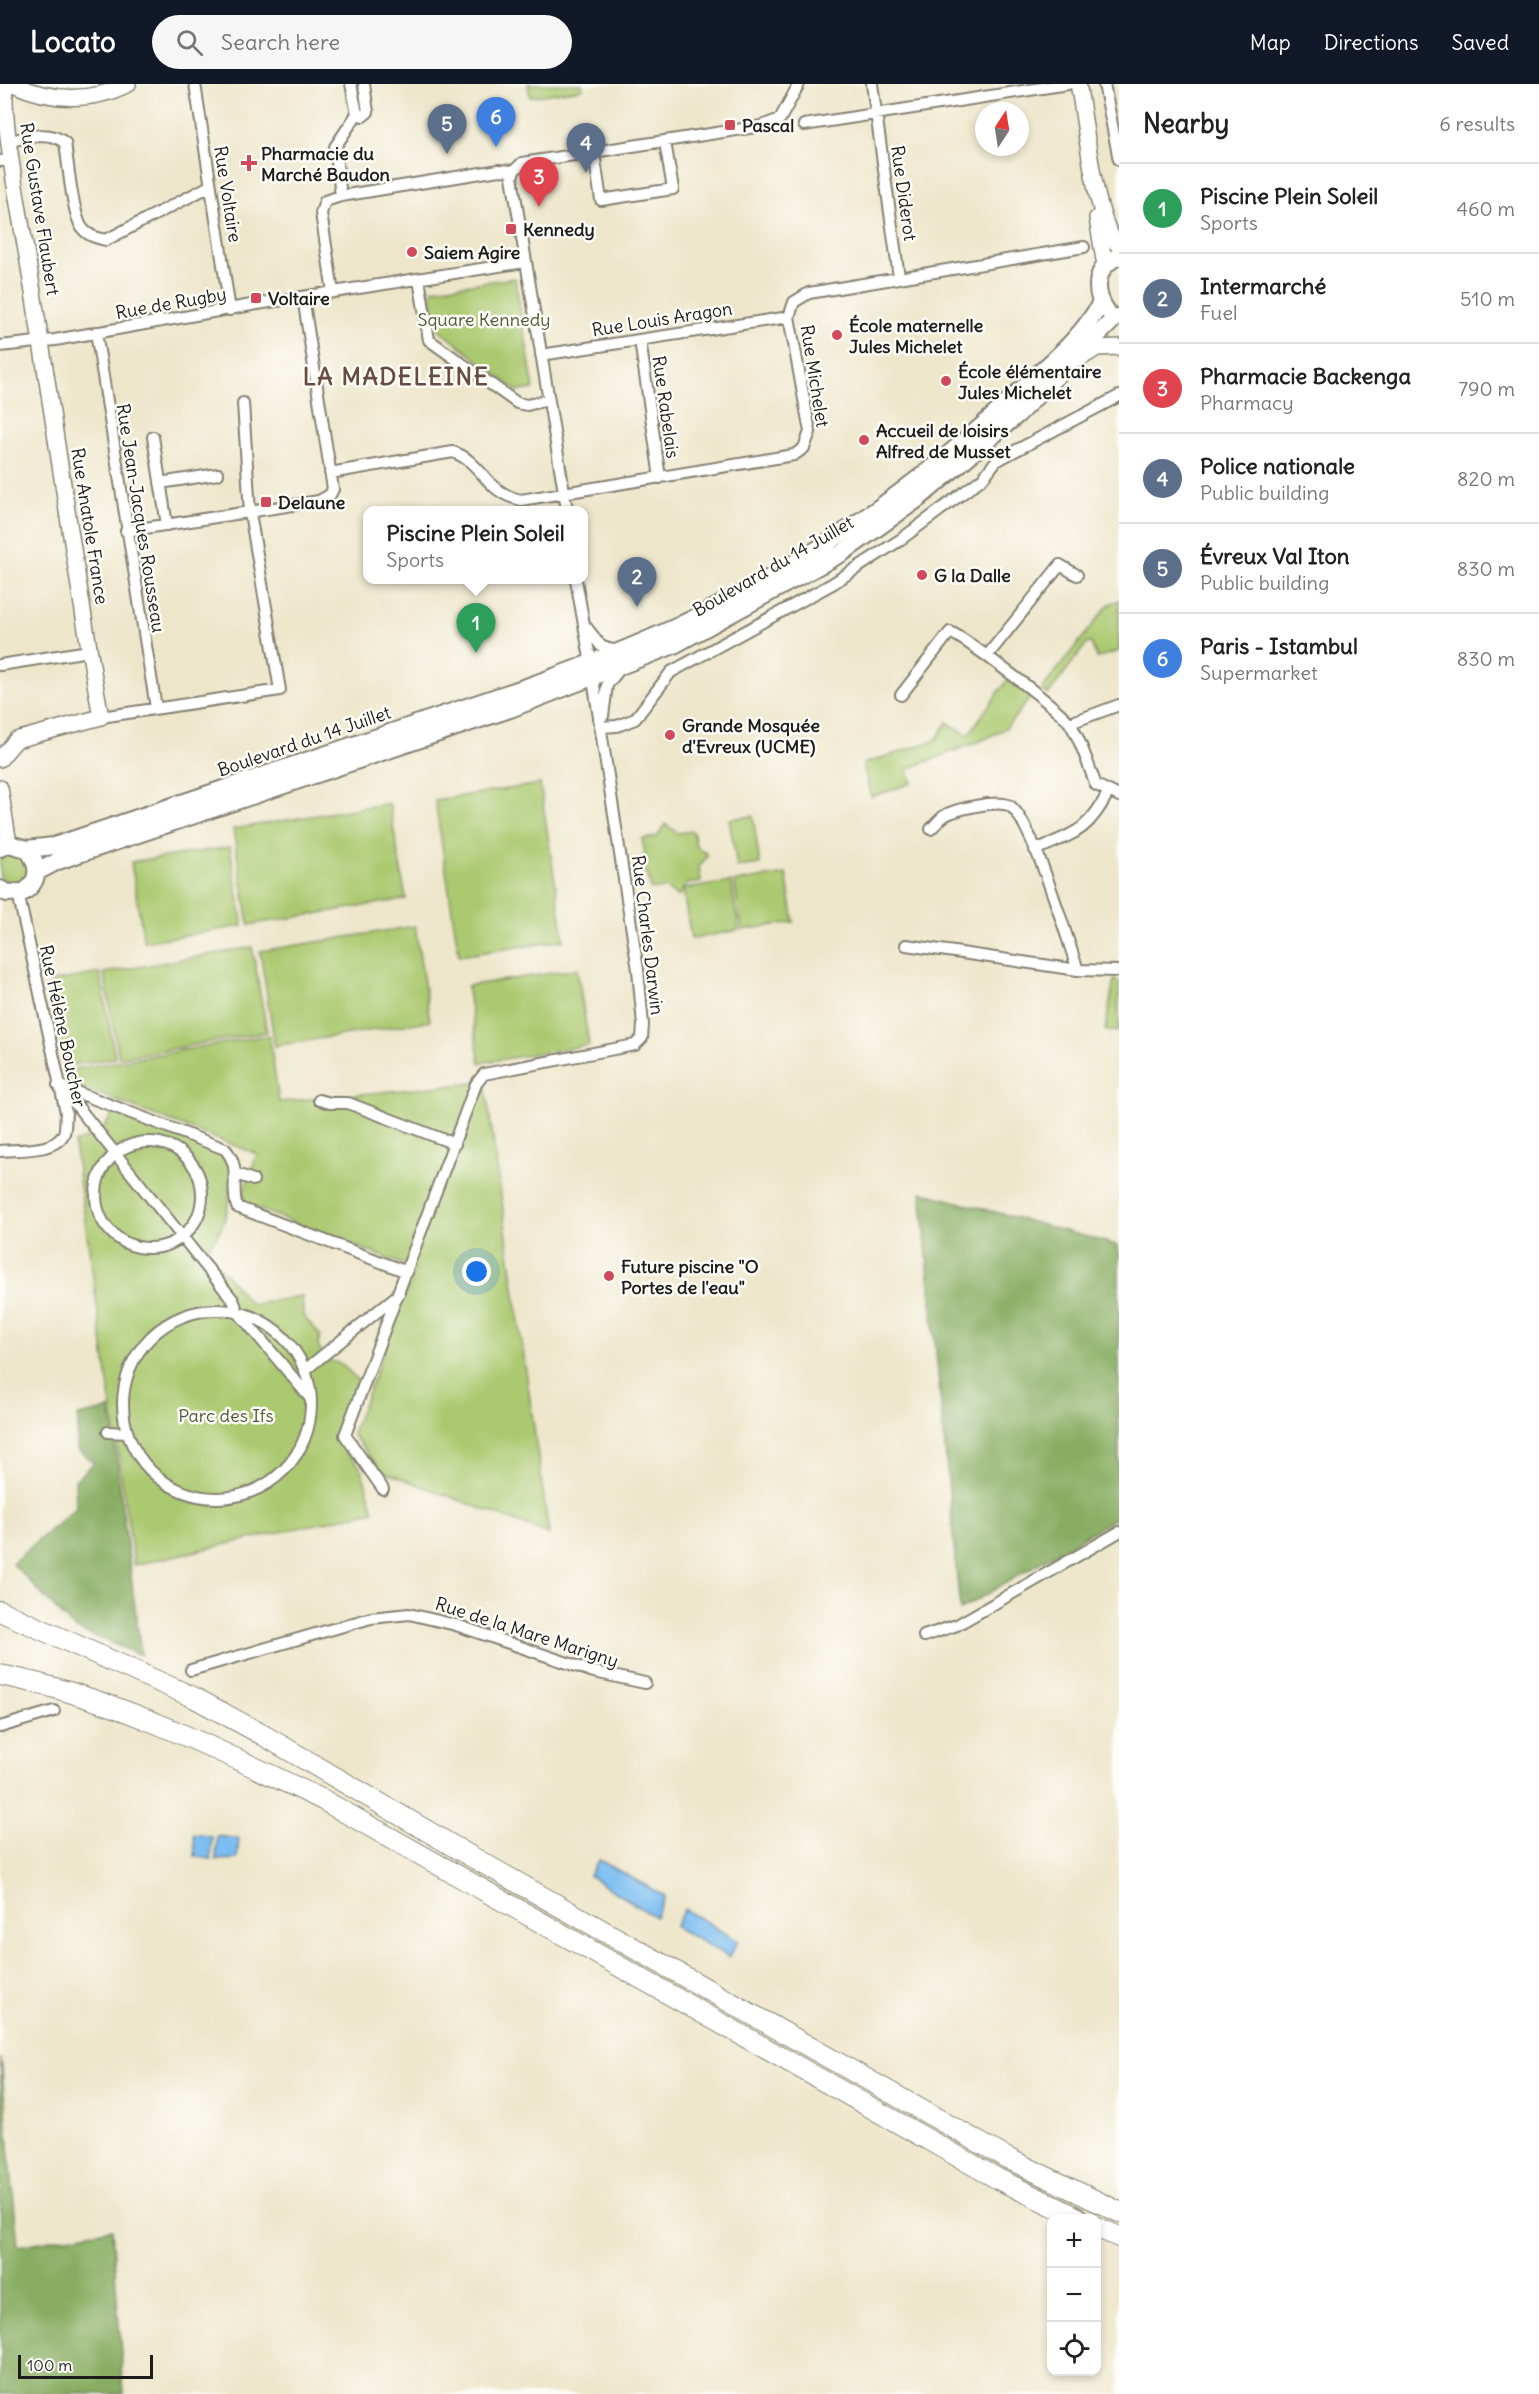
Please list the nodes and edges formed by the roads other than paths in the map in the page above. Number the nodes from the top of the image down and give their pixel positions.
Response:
1 (6, 84) edge
2 (12, 84) edge
3 (128, 84) edge
4 (195, 84) edge
5 (351, 84) edge
6 (364, 84) edge
7 (799, 84) edge
8 (872, 84) edge
9 (1068, 84) edge
10 (1078, 84) edge
11 (1104, 84) edge
12 (1030, 87) edge
13 (357, 114) junction
14 (877, 114) junction
15 (804, 125) dead end
16 (7, 141) junction
17 (665, 142) junction
18 (594, 153) junction
19 (1119, 160) edge
20 (5, 161) edge
21 (514, 171) junction
22 (210, 186) junction
23 (341, 196) junction
24 (1099, 200) junction
25 (1119, 246) edge
26 (1084, 247) dead end
27 (1112, 261) edge
28 (525, 262) junction
29 (899, 277) junction
30 (419, 279) junction
31 (333, 292) junction
32 (303, 297) junction
33 (1101, 302) junction
34 (230, 310) junction
35 (789, 317) junction
36 (1118, 317) edge
37 (96, 332) junction
38 (41, 339) junction
39 (640, 340) junction
40 (0, 346) edge
41 (1119, 347) edge
42 (541, 355) junction
43 (1064, 368) junction
44 (1119, 396) edge
45 (548, 400) junction
46 (243, 403) dead end
47 (153, 437) dead end
48 (330, 473) junction
49 (218, 474) dead end
50 (660, 478) junction
51 (160, 483) junction
52 (564, 492) junction
53 (566, 506) edge
54 (250, 513) junction
55 (167, 525) junction
56 (126, 531) junction
57 (1077, 575) dead end
58 (577, 584) edge
59 (590, 632) junction
60 (89, 651) junction
61 (987, 656) junction
62 (620, 659) junction
63 (0, 665) edge
64 (587, 670) junction
65 (901, 695) dead end
66 (1119, 705) edge
67 (156, 708) junction
68 (101, 717) junction
69 (1070, 723) junction
70 (600, 724) junction
71 (0, 759) edge
72 (0, 788) edge
73 (1114, 793) edge
74 (931, 829) dead end
75 (4, 846) edge
76 (27, 849) junction
77 (1035, 850) junction
78 (37, 872) junction
79 (0, 889) edge
80 (18, 893) junction
81 (906, 945) dead end
82 (1078, 970) junction
83 (1119, 971) edge
84 (59, 1085) junction
85 (319, 1100) dead end
86 (455, 1144) junction
87 (0, 1152) edge
88 (116, 1154) junction
89 (237, 1174) junction
90 (253, 1180) dead end
91 (182, 1237) junction
92 (407, 1272) junction
93 (399, 1294) junction
94 (238, 1312) junction
95 (305, 1370) junction
96 (311, 1399) junction
97 (108, 1432) dead end
98 (127, 1433) junction
99 (383, 1489) dead end
100 (1119, 1532) edge
101 (0, 1611) edge
102 (924, 1636) dead end
103 (191, 1670) dead end
104 (0, 1675) edge
105 (645, 1683) dead end
106 (54, 1711) dead end
107 (0, 1727) edge
108 (1119, 2212) edge
109 (1070, 2214) edge
110 (1101, 2229) edge
111 (1119, 2237) edge

1 - 16 street, Rue Gustave Flaubert
2 - 3 street
4 - 22 street, Rue Voltaire
5 - 13 street
6 - 13 street
7 - 17 street
8 - 14 street, Rue Diderot
9 - 12 street
10 - 24 street
11 - 19 street
12 - 14 street
13 - 23 street
14 - 15 street
14 - 29 street, Rue Diderot
16 - 20 street, Rue Gustave Flaubert
16 - 22 street
17 - 18 street
17 - 18 street
18 - 21 street
20 - 38 street, Rue Gustave Flaubert
21 - 23 street
21 - 28 street
22 - 34 street, Rue Voltaire
23 - 31 street
24 - 25 street
24 - 27 street
26 - 29 street, Rue Michelet
27 - 33 main road
28 - 30 street, Rue de Rugby
28 - 42 street
29 - 35 street, Rue Michelet
30 - 31 street, Rue de Rugby
30 - 45 street
31 - 32 street, Rue de Rugby
32 - 34 street, Rue de Rugby
32 - 48 street
33 - 36 main road
33 - 62 main road, Boulevard du 14 Juillet
34 - 37 street, Rue de Rugby
35 - 39 street, Rue Louis Aragon
35 - 50 street, Rue Michelet
36 - 43 main road, Boulevard du 14 Juillet
37 - 38 street, Rue de Rugby
37 - 56 street, Rue Jean-Jacques Rousseau
38 - 40 street, Rue de Rugby
38 - 60 street, Rue Anatole France
39 - 42 street, Rue Louis Aragon
39 - 50 street, Rue Rabelais
41 - 43 street
42 - 45 street
43 - 62 main road, Boulevard du 14 Juillet
44 - 70 street
45 - 52 street
46 - 54 street
47 - 51 street
48 - 52 street, Rue Michelet
48 - 54 street
49 - 51 street
50 - 52 street, Rue Michelet
51 - 55 street
52 - 53 street
54 - 55 street
54 - 67 street
55 - 56 street
56 - 67 street, Rue Jean-Jacques Rousseau
57 - 61 street
58 - 59 street
59 - 62 street
59 - 64 street
60 - 63 street
60 - 68 street, Rue Anatole France
61 - 65 street
61 - 69 street
62 - 64 main road, Boulevard du 14 Juillet
62 - 70 street
64 - 70 street
64 - 76 main road, Boulevard du 14 Juillet
64 - 78 main road, Boulevard du 14 Juillet
66 - 69 street
67 - 68 street
68 - 71 street
69 - 73 street
70 - 86 street, Rue Charles Darwin
72 - 75 street
73 - 77 street
74 - 77 street
75 - 76 main road, Boulevard du 14 Juillet
76 - 78 main road
77 - 82 street
78 - 80 main road, Boulevard du 14 Juillet
79 - 80 main road
80 - 84 street, Rue Hélène Boucher
81 - 82 street
82 - 83 street
84 - 87 street, Rue Hélène Boucher
84 - 88 street
84 - 89 street
85 - 86 street
86 - 92 street, Rue Charles Darwin
88 - 91 street
88 - 91 street
88 - 91 street
89 - 90 street
89 - 92 street
91 - 94 street
92 - 93 street, Rue Charles Darwin
93 - 95 street
93 - 99 street, Rue Charles Darwin
94 - 95 street
94 - 96 street
94 - 98 street
95 - 96 street
96 - 98 street
97 - 98 street
100 - 102 street
101 - 108 highway
103 - 105 street, Rue de la Mare Marigny
104 - 109 highway
106 - 107 street
110 - 111 highway

